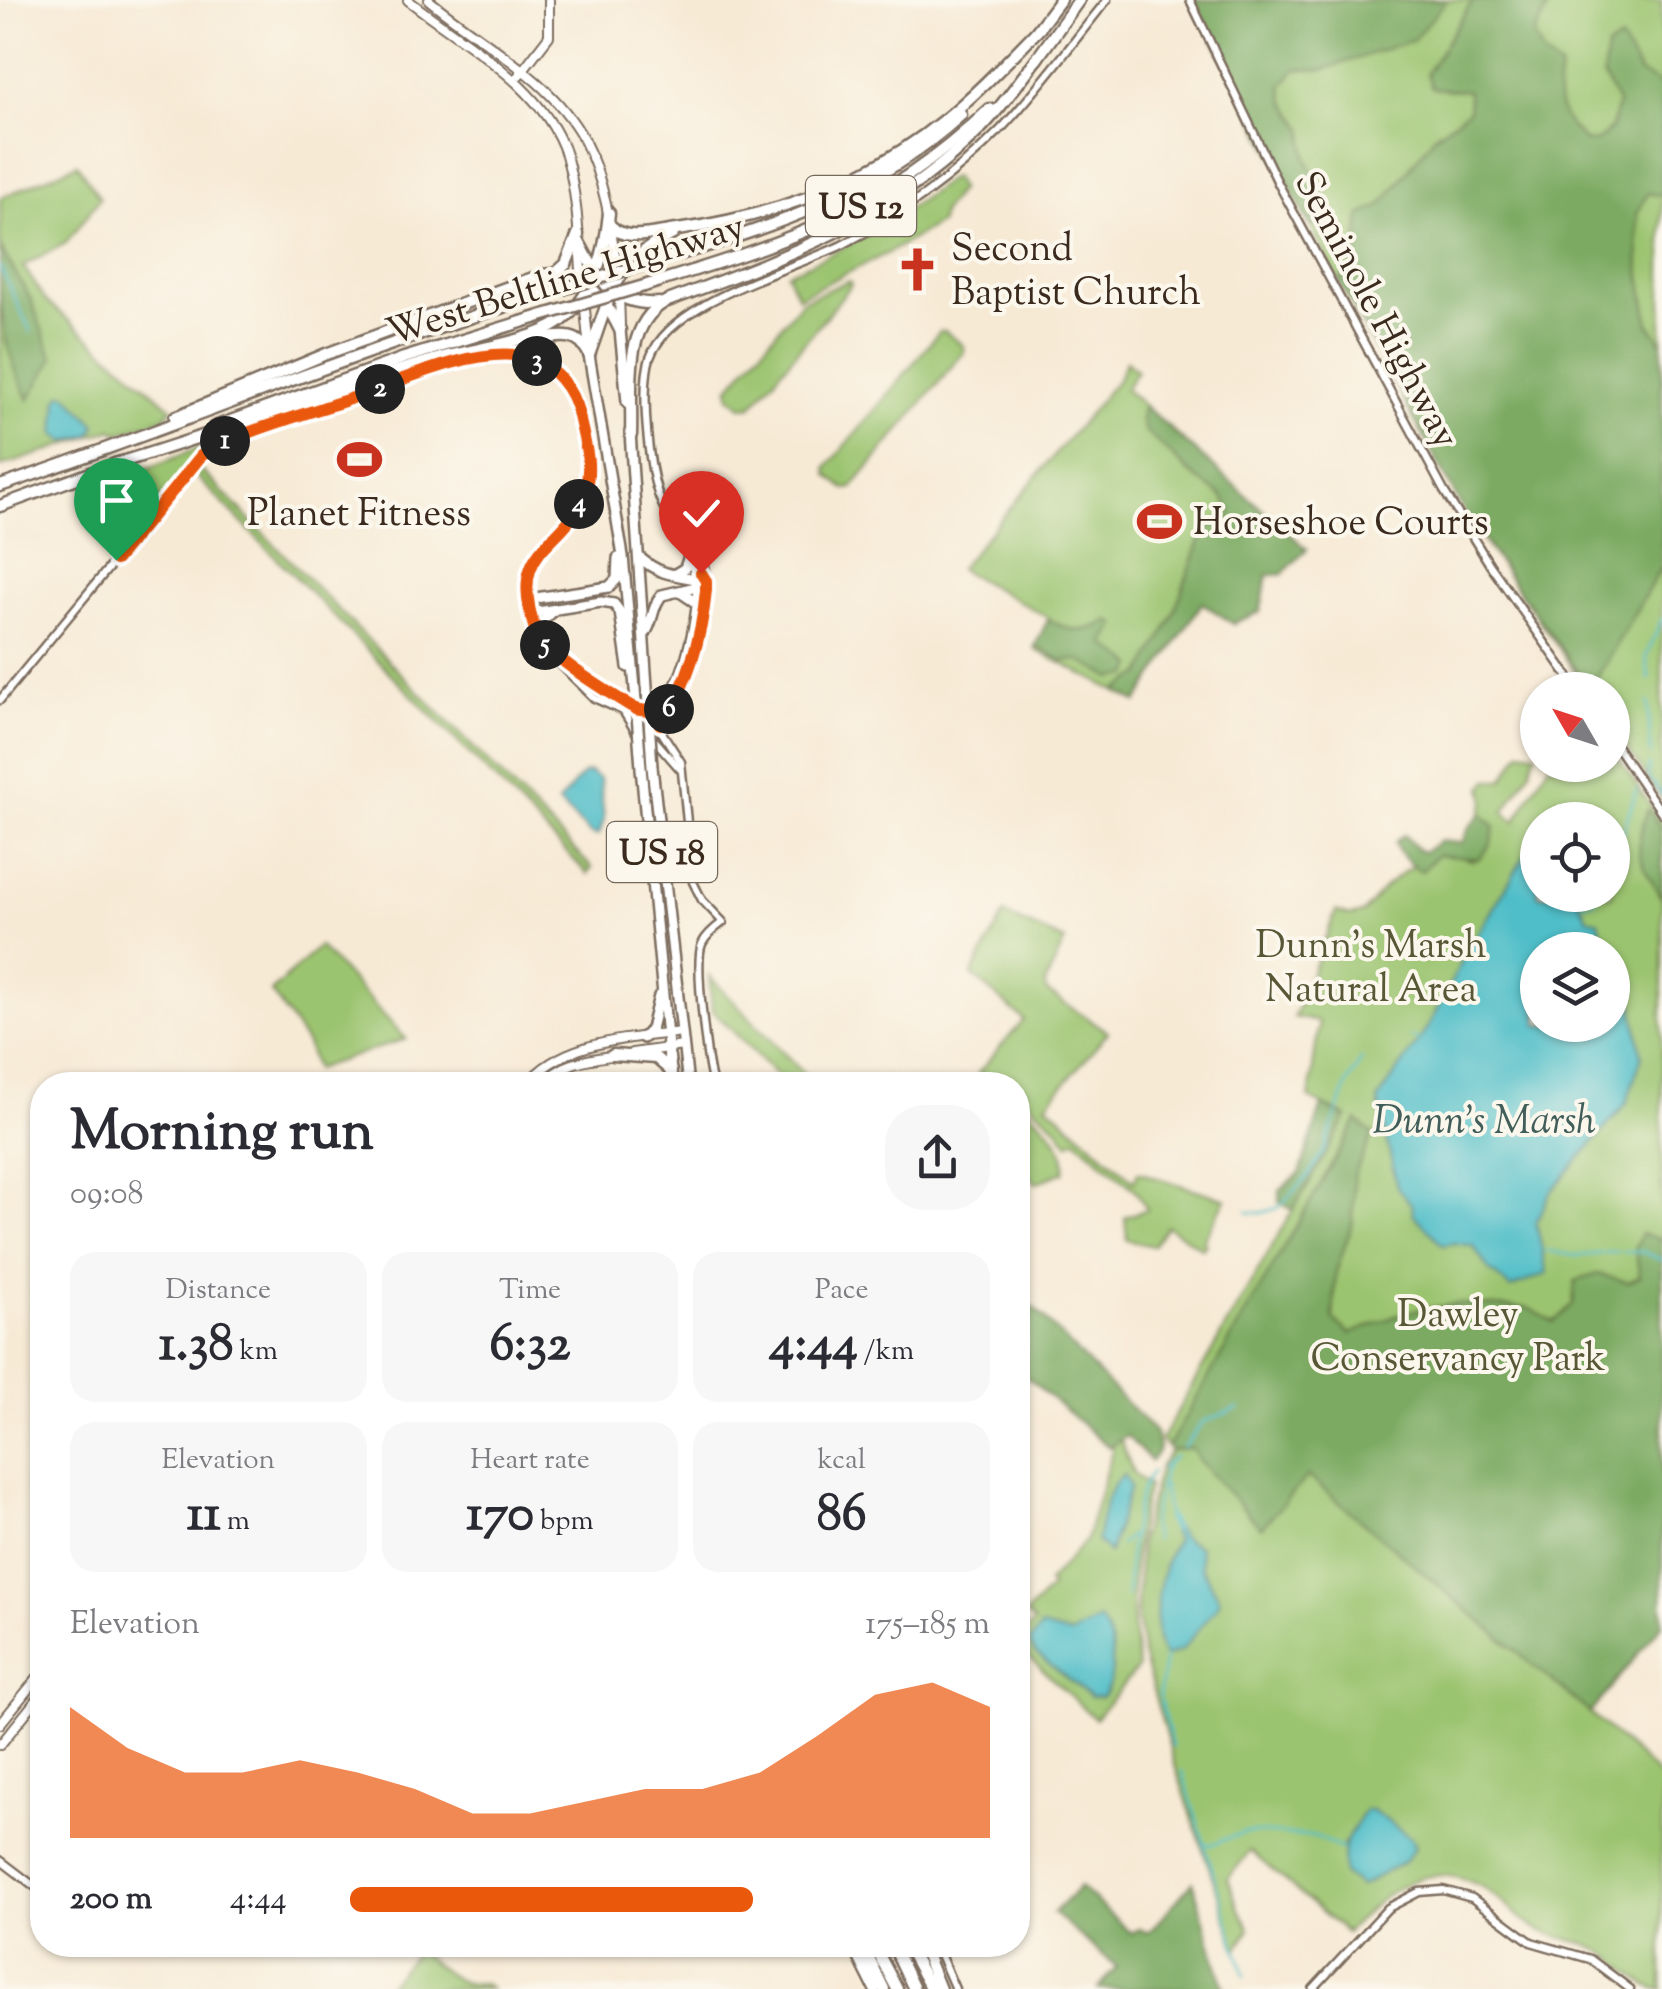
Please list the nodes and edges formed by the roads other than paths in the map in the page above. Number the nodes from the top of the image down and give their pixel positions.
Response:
1 (408, 0) edge
2 (429, 0) edge
3 (549, 0) edge
4 (1060, 0) edge
5 (1079, 0) edge
6 (1107, 0) edge
7 (1190, 0) edge
8 (1040, 28) junction
9 (1038, 58) junction
10 (522, 72) junction
11 (513, 82) junction
12 (609, 213) junction
13 (611, 226) junction
14 (684, 229) junction
15 (578, 238) junction
16 (556, 273) junction
17 (618, 279) junction
18 (589, 280) junction
19 (584, 297) junction
20 (614, 299) junction
21 (665, 302) junction
22 (620, 330) joint
23 (484, 347) junction
24 (589, 355) junction
25 (630, 435) junction
26 (95, 454) junction
27 (116, 464) junction
28 (0, 486) edge
29 (0, 506) edge
30 (682, 532) junction
31 (620, 535) junction
32 (688, 549) junction
33 (638, 557) junction
34 (668, 576) junction
35 (706, 581) junction
36 (695, 583) junction
37 (678, 591) junction
38 (530, 599) junction
39 (696, 602) junction
40 (560, 608) junction
41 (531, 613) junction
42 (643, 636) junction
43 (541, 642) junction
44 (556, 656) junction
45 (1565, 672) edge
46 (634, 673) junction
47 (0, 700) edge
48 (643, 710) junction
49 (632, 722) junction
50 (659, 726) junction
51 (651, 736) junction
52 (1630, 767) edge
53 (683, 773) junction
54 (1662, 813) edge
55 (661, 988) junction
56 (682, 1032) junction
57 (666, 1034) junction
58 (643, 1038) junction
59 (684, 1046) junction
60 (669, 1052) junction
61 (613, 1055) junction
62 (671, 1071) joint
63 (536, 1072) edge
64 (558, 1072) edge
65 (687, 1072) edge
66 (711, 1072) edge
67 (30, 1687) edge
68 (30, 1708) edge
69 (0, 1724) edge
70 (0, 1745) edge
71 (0, 1860) edge
72 (30, 1883) edge
73 (859, 1957) edge
74 (868, 1957) edge
75 (880, 1957) edge
76 (899, 1957) edge
77 (914, 1957) edge
78 (927, 1957) edge
79 (941, 1957) edge
80 (874, 1989) edge
81 (884, 1989) edge
82 (896, 1989) edge
83 (914, 1989) edge
84 (931, 1989) edge
85 (940, 1989) edge
86 (954, 1989) edge
87 (1313, 1989) edge
88 (1630, 1989) edge

1 - 11 main road
2 - 10 main road
3 - 10 main road
4 - 8 highway, West Beltline Highway / US 12
5 - 9 highway, West Beltline Highway / US 12
6 - 30 street
7 - 45 street, Seminole Highway
8 - 14 highway, US 18
8 - 26 highway, West Beltline Highway / US 12, bridge
9 - 21 highway
9 - 27 highway, West Beltline Highway / US 12, bridge
10 - 11 main road
10 - 12 main road
11 - 15 main road
12 - 13 main road
12 - 18 highway
13 - 14 highway
13 - 17 main road
14 - 17 highway, US 18
15 - 16 highway
15 - 18 highway
16 - 18 highway
16 - 26 highway
17 - 20 highway, US 18
18 - 19 highway
18 - 20 highway
19 - 23 highway
19 - 24 main road
20 - 21 highway
20 - 22 highway
20 - 24 highway, US 18
21 - 25 highway, US 18
22 - 25 highway
23 - 24 highway
23 - 27 highway
24 - 31 highway, US 18
25 - 33 highway, US 18
26 - 28 highway, West Beltline Highway / US 12
27 - 29 highway, West Beltline Highway / US 12
30 - 32 street
30 - 35 street
31 - 38 highway
31 - 46 highway, US 18
32 - 34 highway
32 - 35 street
32 - 36 street
33 - 34 highway
33 - 42 highway, US 18
34 - 36 highway
35 - 36 highway
35 - 50 street
36 - 37 highway
36 - 39 street
37 - 39 highway
37 - 42 highway
38 - 41 street
38 - 47 street
39 - 48 street
40 - 41 highway
40 - 43 highway
40 - 46 highway
41 - 43 street
42 - 56 highway, US 18, bridge
43 - 44 street
44 - 48 street
44 - 49 street
46 - 55 highway, US 18, bridge
48 - 49 street
48 - 50 street
49 - 51 street
50 - 51 street
50 - 53 street
51 - 53 street
52 - 54 street
53 - 66 street
55 - 57 highway, US 18
55 - 58 highway
56 - 57 main road
56 - 59 highway, US 18
57 - 58 main road
57 - 60 highway, US 18
58 - 63 main road
59 - 60 main road
59 - 65 highway, US 18
60 - 61 main road
60 - 62 highway, US 18
61 - 62 highway
61 - 64 main road
67 - 69 main road
68 - 70 main road
71 - 72 street
73 - 80 highway
74 - 81 highway
75 - 82 highway
76 - 83 highway
77 - 84 highway
78 - 85 highway
79 - 86 street
87 - 88 street

